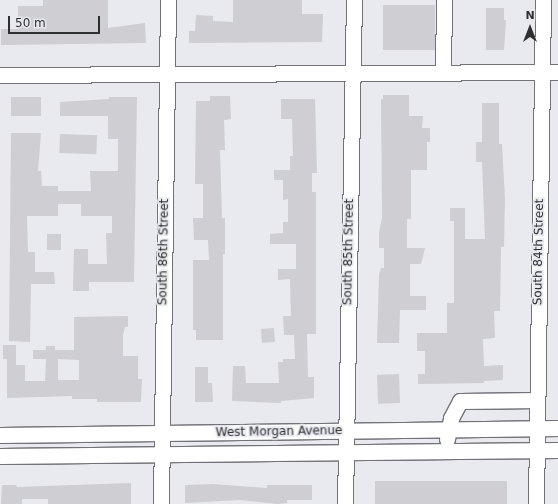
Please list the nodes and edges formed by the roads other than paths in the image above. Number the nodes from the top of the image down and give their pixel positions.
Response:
1 (168, 0) edge
2 (354, 0) edge
3 (444, 0) edge
4 (543, 0) edge
5 (352, 72) junction
6 (443, 72) junction
7 (542, 72) junction
8 (558, 72) edge
9 (166, 74) junction
10 (0, 75) edge
11 (537, 400) junction
12 (537, 428) junction
13 (558, 428) edge
14 (448, 429) junction
15 (346, 431) junction
16 (162, 434) junction
17 (0, 435) edge
18 (536, 450) junction
19 (558, 450) edge
20 (447, 452) junction
21 (346, 453) junction
22 (161, 454) junction
23 (0, 456) edge
24 (161, 504) edge
25 (345, 504) edge
26 (536, 504) edge

1 - 9 street, South 86th Street
2 - 5 street, South 85th Street
3 - 6 street
4 - 7 street, South 84th Street
5 - 6 street
5 - 9 street
5 - 15 street, South 85th Street
6 - 7 street
7 - 8 street
7 - 11 street, South 84th Street
9 - 10 street
9 - 16 street, South 86th Street
11 - 12 street, South 84th Street
11 - 14 street
12 - 13 street, West Morgan Avenue
12 - 14 street, West Morgan Avenue
12 - 18 street, South 84th Street
14 - 15 street, West Morgan Avenue
14 - 20 street
15 - 16 street, West Morgan Avenue
15 - 21 street, South 85th Street
16 - 17 street, West Morgan Avenue
16 - 22 street, South 86th Street
18 - 19 street, West Morgan Avenue
18 - 20 street, West Morgan Avenue
18 - 26 street, South 84th Street
20 - 21 street, West Morgan Avenue
21 - 22 street, West Morgan Avenue
21 - 25 street, South 85th Street
22 - 23 street, West Morgan Avenue
22 - 24 street, South 86th Street

